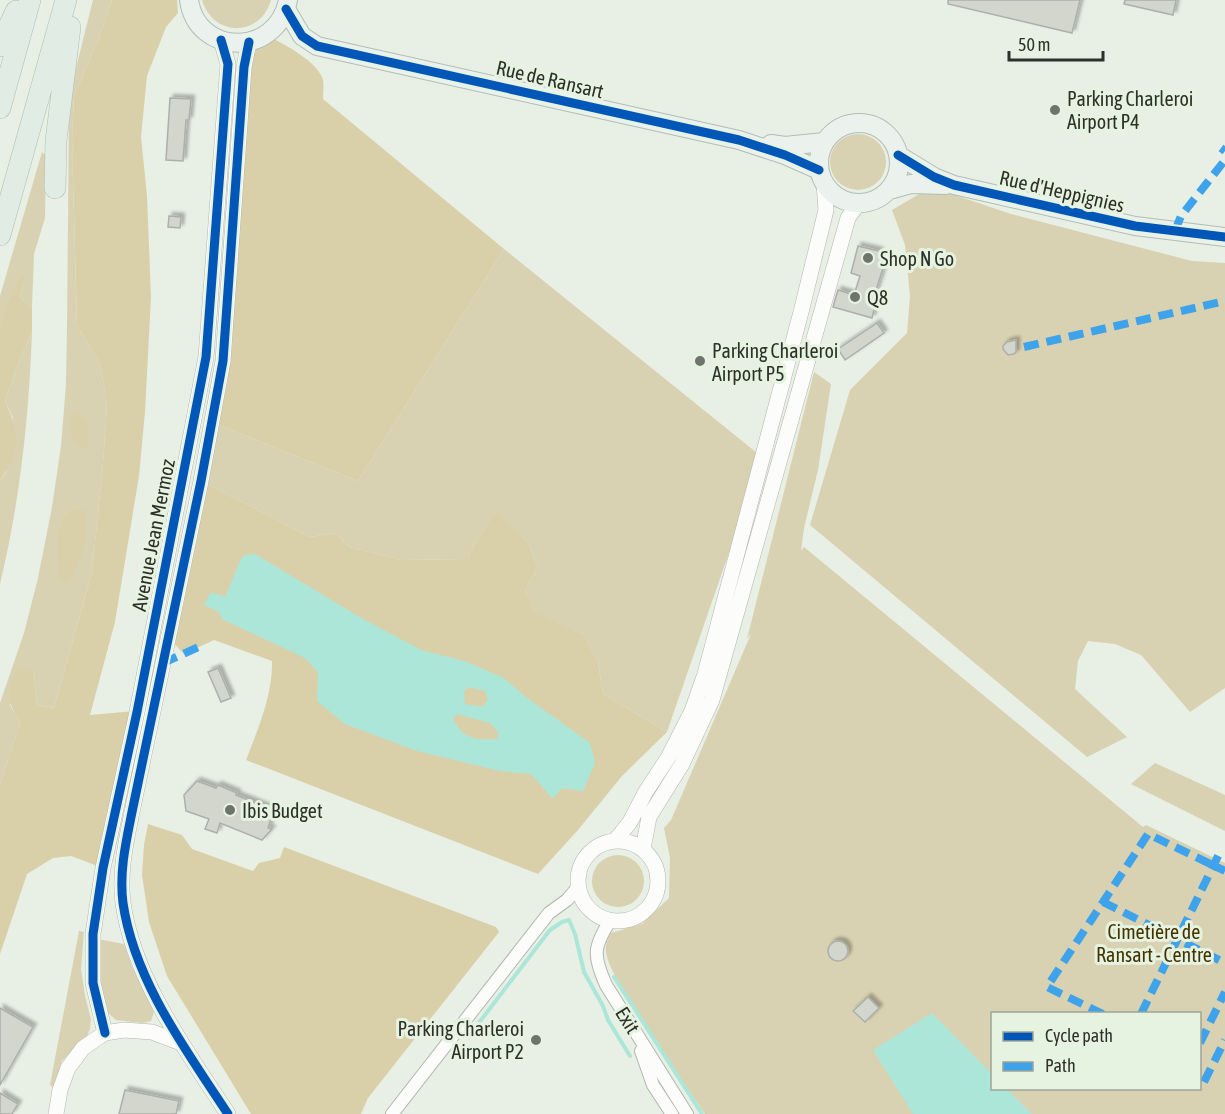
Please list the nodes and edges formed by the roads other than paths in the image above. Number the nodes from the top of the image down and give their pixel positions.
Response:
1 (22, 0) edge
2 (30, 0) edge
3 (66, 0) edge
4 (73, 0) edge
5 (189, 0) edge
6 (287, 4) edge
7 (266, 35) junction
8 (302, 36) junction
9 (221, 40) junction
10 (249, 42) junction
11 (0, 46) edge
12 (0, 108) edge
13 (739, 140) junction
14 (824, 142) junction
15 (898, 155) junction
16 (821, 177) junction
17 (954, 185) junction
18 (55, 188) dead end
19 (889, 190) junction
20 (858, 204) junction
21 (0, 235) edge
22 (1225, 237) edge
23 (615, 841) junction
24 (643, 849) junction
25 (578, 887) junction
26 (610, 921) junction
27 (619, 1005) junction
28 (105, 1033) junction
29 (181, 1043) junction
30 (56, 1114) edge
31 (228, 1114) edge
32 (392, 1114) edge
33 (672, 1114) edge
34 (687, 1114) edge

1 - 11 highway
2 - 12 highway
3 - 21 highway
4 - 18 highway
5 - 9 main road
6 - 7 main road
6 - 8 main road
7 - 8 main road, Rue de Ransart
7 - 10 main road
8 - 13 main road, Rue de Ransart
9 - 10 main road
9 - 28 street, Avenue Jean Mermoz
10 - 29 street, Avenue Jean Mermoz
13 - 14 main road, Rue de Ransart
13 - 16 main road, Rue de Ransart
14 - 15 main road
14 - 16 main road
15 - 17 main road, Rue d'Heppignies
15 - 19 main road
16 - 20 main road
16 - 23 street
17 - 19 main road, Rue d'Heppignies
17 - 22 main road, Rue d'Heppignies
19 - 20 main road
20 - 24 street
23 - 24 street
23 - 25 street
24 - 26 street
25 - 26 street
25 - 32 street
26 - 27 street, Exit
27 - 33 street
27 - 34 street, Exit
28 - 29 street
28 - 30 street
29 - 31 street, Avenue Jean Mermoz

